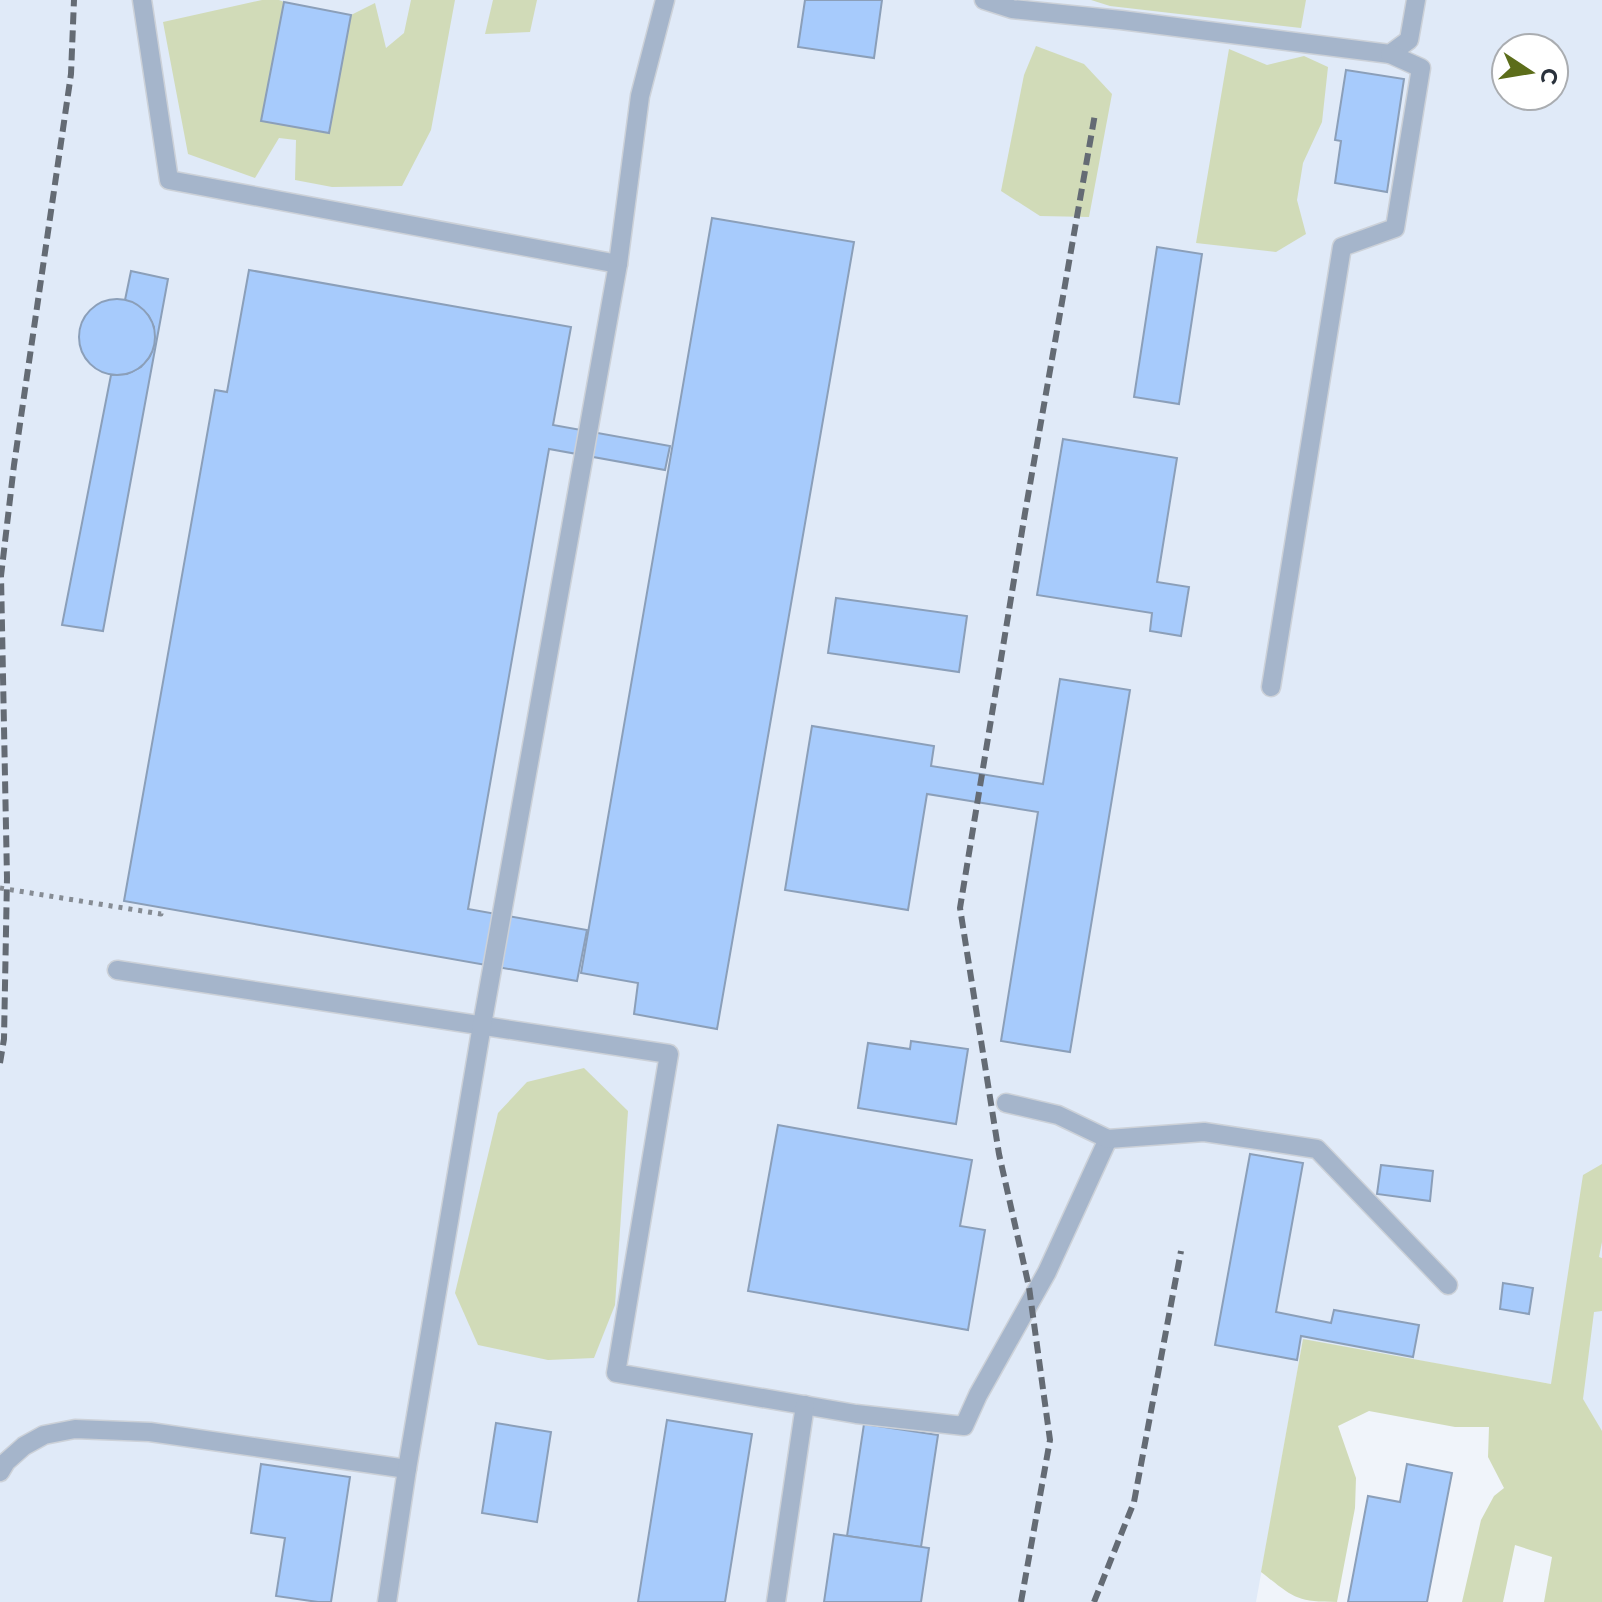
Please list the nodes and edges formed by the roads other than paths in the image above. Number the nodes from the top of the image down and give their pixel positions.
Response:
1 (142, 0) edge
2 (665, 0) edge
3 (984, 0) edge
4 (1416, 0) edge
5 (1390, 54) junction
6 (618, 264) junction
7 (1271, 687) dead end
8 (117, 970) dead end
9 (482, 1025) junction
10 (1006, 1103) dead end
11 (1108, 1139) junction
12 (1448, 1285) dead end
13 (805, 1405) junction
14 (407, 1469) junction
15 (0, 1472) edge
16 (387, 1602) edge
17 (776, 1602) edge

1 - 6 lane
2 - 6 lane
3 - 5 lane
4 - 5 lane
5 - 7 lane
6 - 9 lane
8 - 9 lane
9 - 13 lane
9 - 14 lane
10 - 11 lane
11 - 12 lane
11 - 13 lane
13 - 17 lane
14 - 15 lane
14 - 16 lane

